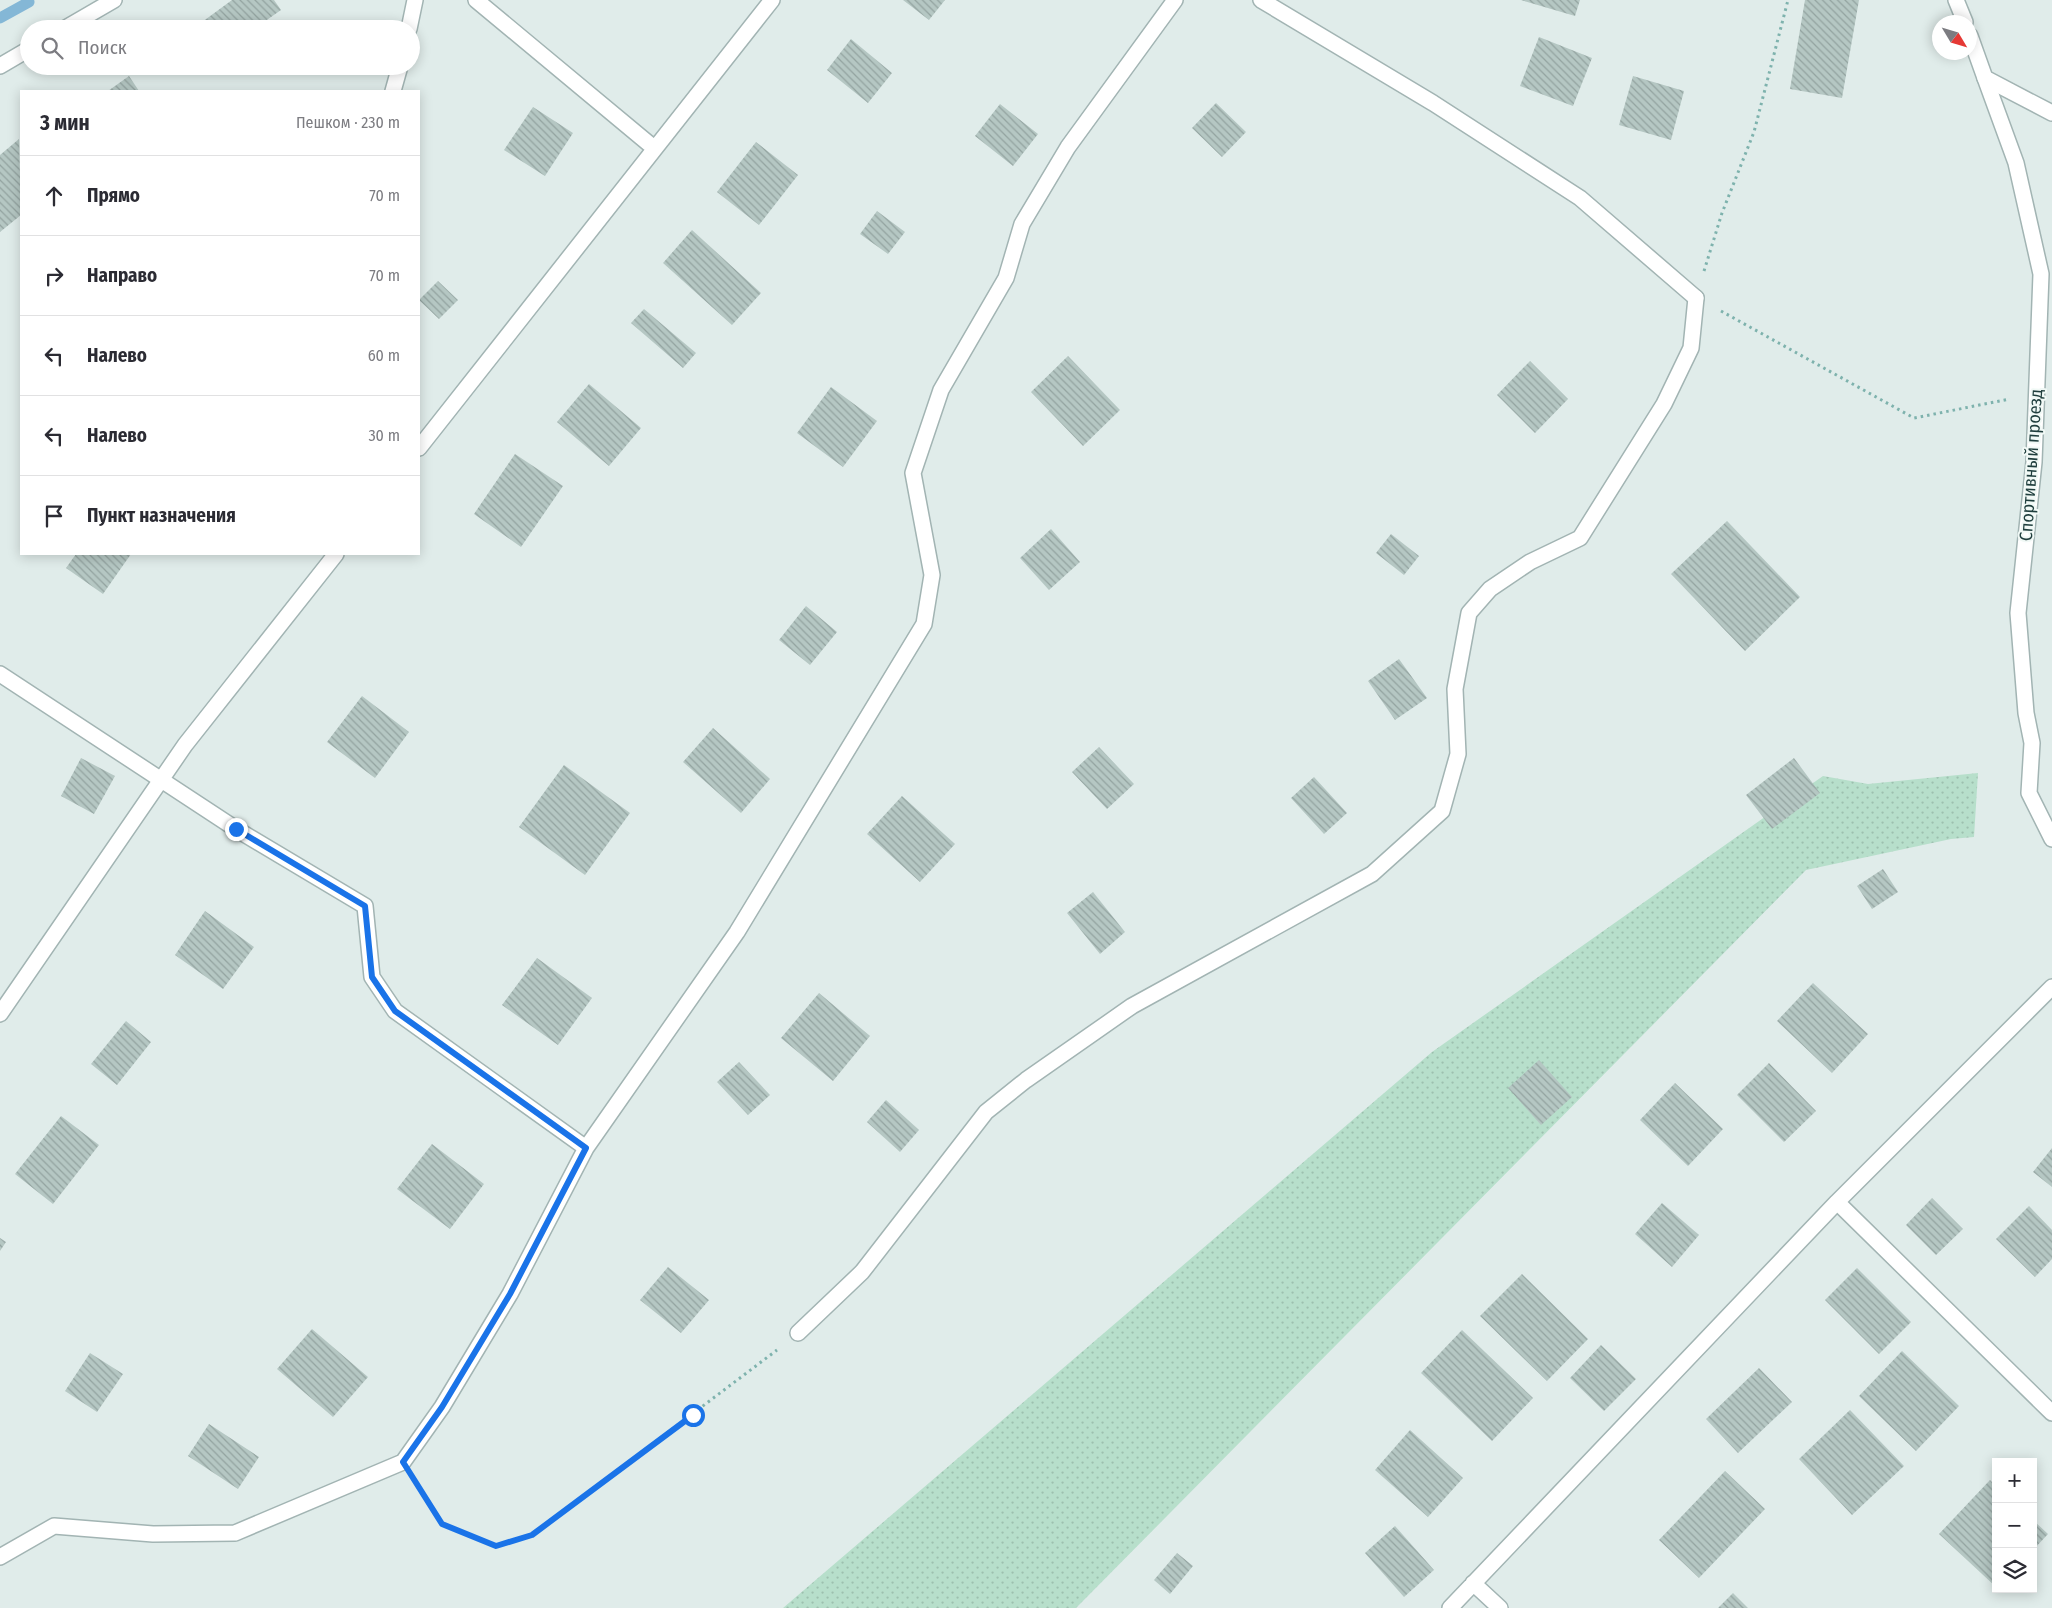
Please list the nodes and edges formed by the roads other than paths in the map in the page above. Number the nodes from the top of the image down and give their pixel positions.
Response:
1 (114, 0) edge
2 (415, 0) edge
3 (476, 0) edge
4 (772, 0) edge
5 (1175, 0) edge
6 (1261, 0) edge
7 (1956, 0) edge
8 (1961, 15) edge
9 (80, 20) edge
10 (411, 20) edge
11 (20, 54) edge
12 (1977, 56) edge
13 (0, 66) edge
14 (397, 75) edge
15 (1985, 78) junction
16 (393, 90) edge
17 (2052, 113) edge
18 (654, 148) junction
19 (420, 447) edge
20 (335, 555) edge
21 (0, 674) edge
22 (161, 780) junction
23 (2052, 839) edge
24 (2052, 987) edge
25 (0, 1014) edge
26 (586, 1148) junction
27 (1837, 1202) junction
28 (798, 1334) road end
29 (2052, 1414) edge
30 (0, 1557) edge
31 (1473, 1583) junction
32 (1450, 1608) edge
33 (1500, 1608) edge

1 - 9 street
2 - 10 street
3 - 18 street
4 - 18 street
5 - 26 street
6 - 28 street
7 - 8 street
11 - 13 street
12 - 15 street, Спортивный проезд
14 - 16 street
15 - 17 street
15 - 23 street, Спортивный проезд
18 - 19 street
20 - 22 street
21 - 22 street
22 - 25 street
22 - 26 street
24 - 27 street
26 - 30 street
27 - 29 street
27 - 31 street
31 - 32 street
31 - 33 street

